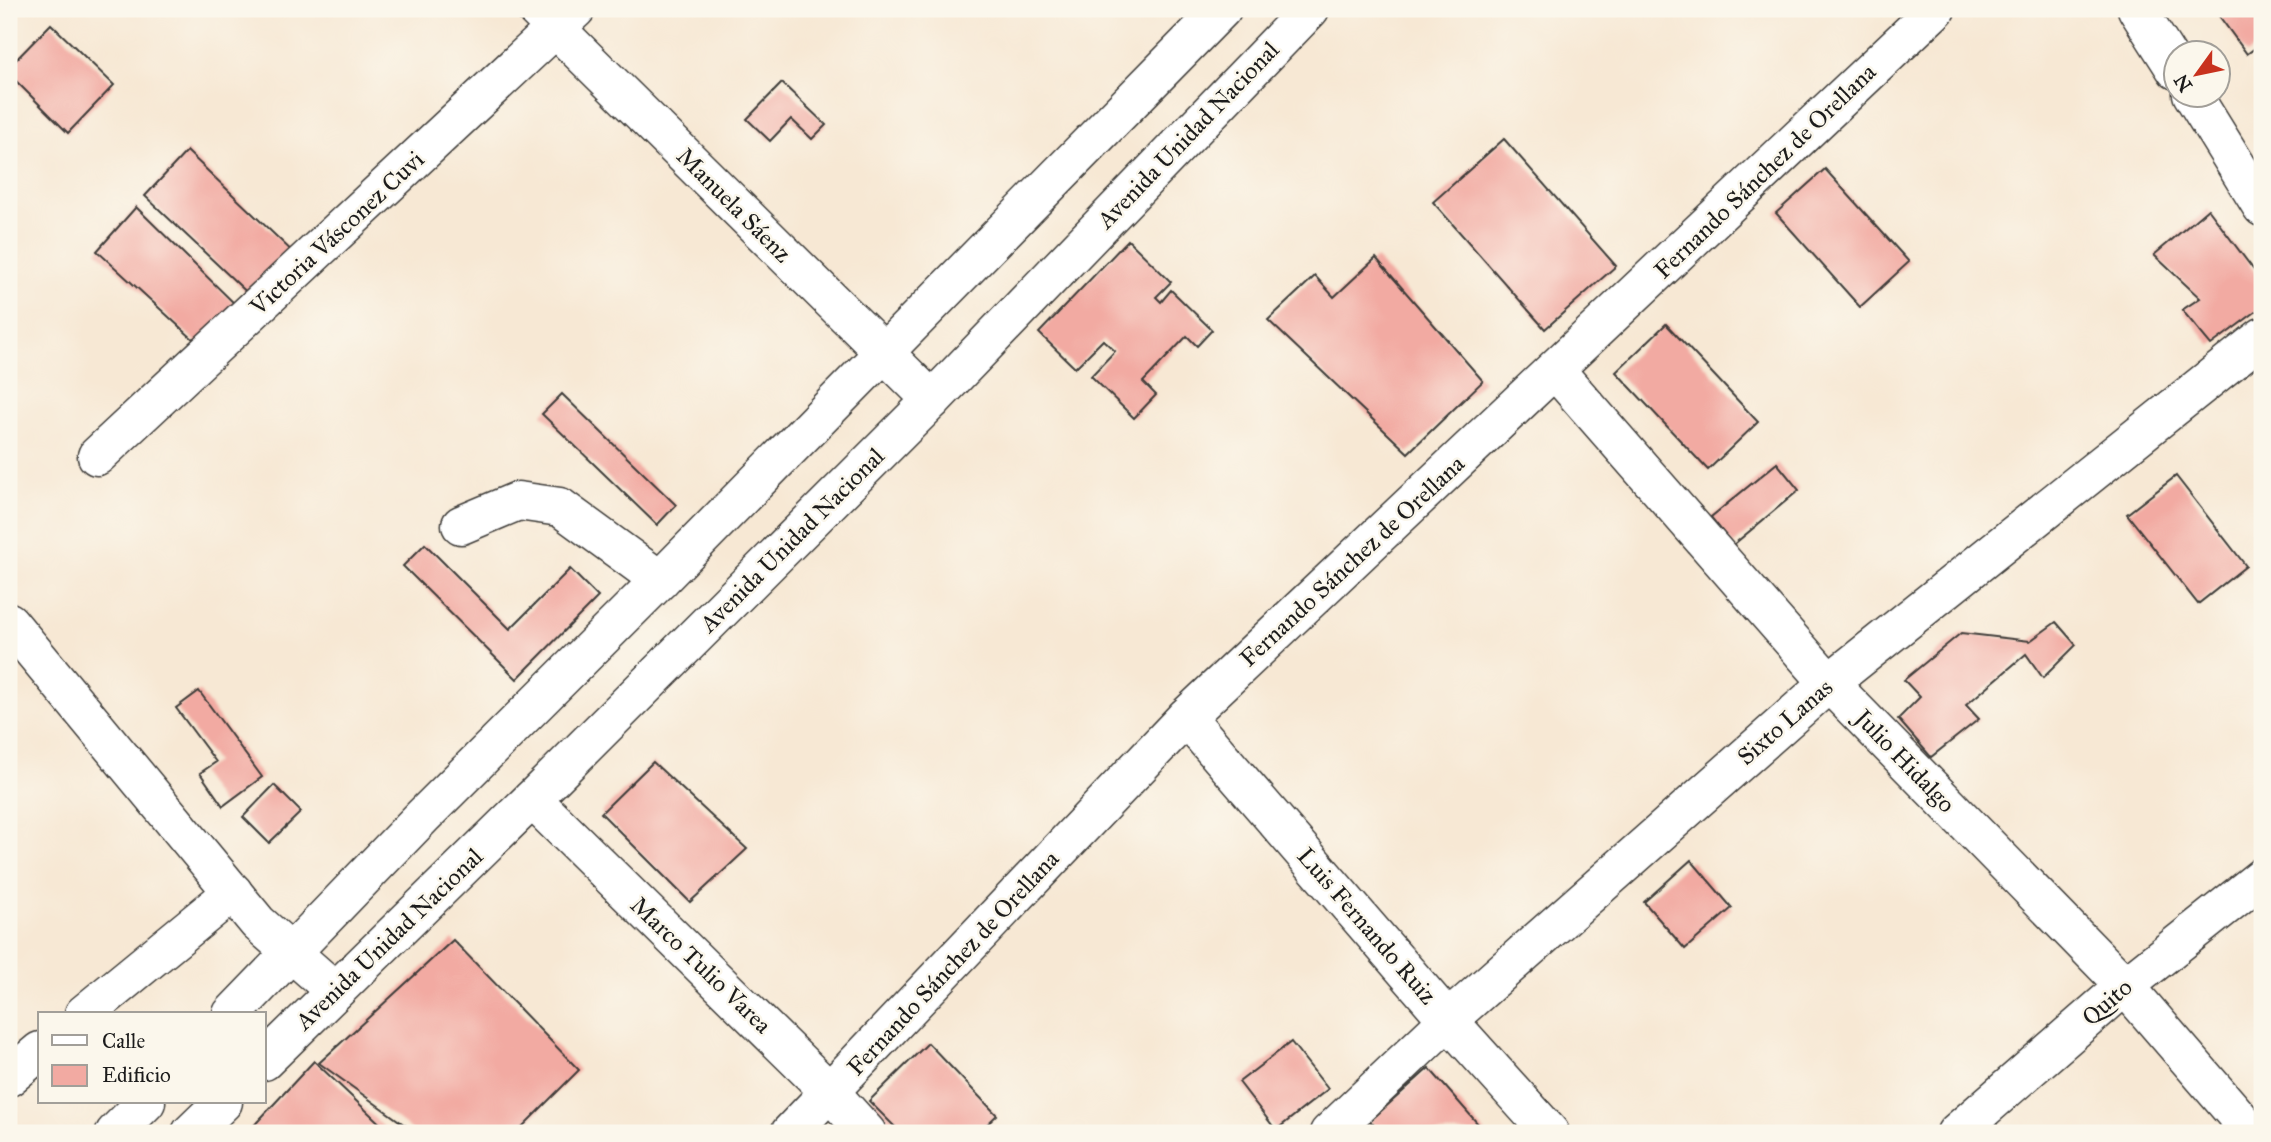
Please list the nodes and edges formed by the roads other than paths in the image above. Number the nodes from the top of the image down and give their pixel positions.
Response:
1 (1222, 9) edge
2 (1310, 9) edge
3 (1936, 9) edge
4 (2137, 9) edge
5 (556, 15) edge
6 (2162, 48) edge
7 (2201, 108) edge
8 (2262, 207) edge
9 (2262, 337) edge
10 (884, 352) junction
11 (1555, 370) junction
12 (932, 400) junction
13 (97, 456) dead end
14 (461, 525) dead end
15 (660, 580) junction
16 (9, 622) edge
17 (1829, 683) junction
18 (1186, 717) junction
19 (532, 799) junction
20 (2262, 877) edge
21 (233, 892) junction
22 (293, 953) junction
23 (2124, 986) junction
24 (335, 991) junction
25 (86, 1012) edge
26 (235, 1012) edge
27 (1448, 1020) junction
28 (38, 1053) edge
29 (266, 1059) edge
30 (9, 1077) edge
31 (830, 1092) junction
32 (144, 1104) edge
33 (221, 1104) edge
34 (115, 1133) edge
35 (191, 1133) edge
36 (790, 1133) edge
37 (867, 1133) edge
38 (1329, 1133) edge
39 (1550, 1133) edge
40 (1956, 1133) edge
41 (2252, 1133) edge

1 - 10 street
2 - 12 street, Avenida Unidad Nacional
3 - 11 street, Fernando Sánchez de Orellana
4 - 6 street
5 - 10 street, Manuela Sáenz
5 - 13 street, Victoria Vásconez Cuvi
7 - 8 street
9 - 17 street, Sixto Lanas
10 - 12 street, Manuela Sáenz
10 - 15 street
11 - 17 street, Julio Hidalgo
11 - 18 street, Fernando Sánchez de Orellana
12 - 19 street, Avenida Unidad Nacional
14 - 15 street
15 - 22 street
16 - 21 street
17 - 23 street, Julio Hidalgo
17 - 27 street, Sixto Lanas
18 - 27 street, Luis Fernando Ruiz
18 - 31 street, Fernando Sánchez de Orellana
19 - 24 street, Avenida Unidad Nacional
19 - 31 street, Marco Tulio Varea
20 - 23 street, Quito
21 - 22 street
21 - 25 street
22 - 24 street
22 - 26 street
23 - 40 street, Quito
23 - 41 street, Julio Hidalgo
24 - 29 street, Avenida Unidad Nacional
27 - 38 street, Sixto Lanas
27 - 39 street, Luis Fernando Ruiz
28 - 30 street
31 - 36 street, Fernando Sánchez de Orellana
31 - 37 street, Marco Tulio Varea
32 - 34 street
33 - 35 street

